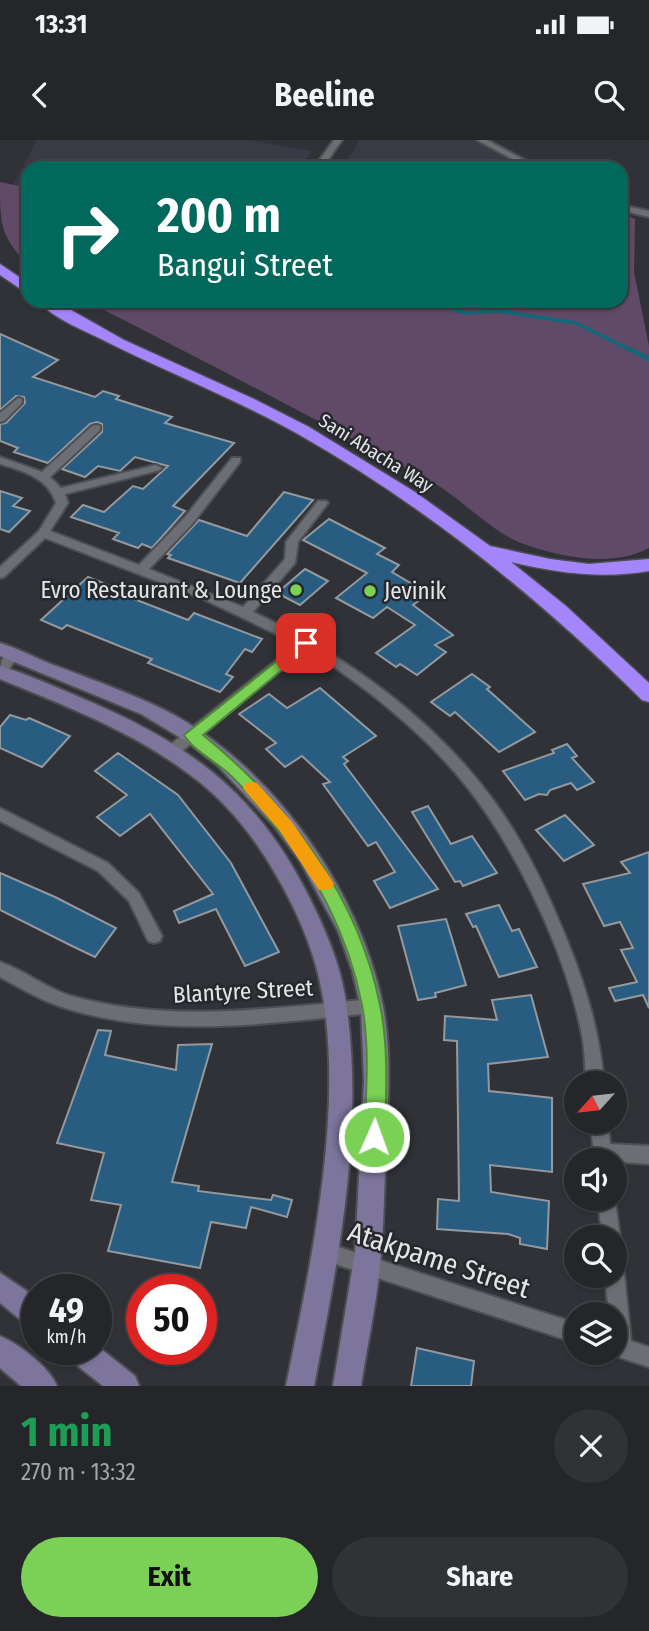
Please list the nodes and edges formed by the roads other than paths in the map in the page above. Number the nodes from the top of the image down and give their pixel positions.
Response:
1 (338, 140) edge
2 (481, 140) edge
3 (323, 161) edge
4 (522, 161) edge
5 (628, 209) edge
6 (649, 214) edge
7 (0, 268) edge
8 (21, 284) edge
9 (58, 308) edge
10 (18, 401) dead end
11 (0, 419) edge
12 (96, 428) dead end
13 (0, 460) edge
14 (236, 460) dead end
15 (156, 468) dead end
16 (44, 476) junction
17 (60, 492) junction
18 (322, 503) dead end
19 (43, 533) junction
20 (486, 550) junction
21 (649, 565) edge
22 (141, 571) junction
23 (0, 574) edge
24 (246, 612) junction
25 (306, 643) junction
26 (2, 664) edge
27 (649, 695) edge
28 (192, 735) junction
29 (171, 752) junction
30 (0, 814) edge
31 (154, 936) dead end
32 (0, 970) edge
33 (372, 1006) junction
34 (336, 1010) junction
35 (594, 1071) edge
36 (627, 1155) edge
37 (649, 1155) edge
38 (326, 1252) junction
39 (367, 1265) junction
40 (0, 1286) edge
41 (21, 1302) edge
42 (564, 1330) edge
43 (0, 1350) edge
44 (627, 1350) edge
45 (649, 1357) edge
46 (99, 1365) edge
47 (43, 1386) edge
48 (125, 1386) edge
49 (300, 1386) edge
50 (346, 1386) edge

1 - 3 street
2 - 4 street
5 - 6 street
7 - 8 highway
9 - 20 highway, Sani Abacha Way
10 - 11 street
12 - 16 street
13 - 16 street
14 - 22 street
15 - 17 street
16 - 17 street
17 - 19 street
18 - 24 street
19 - 22 street
19 - 23 street
20 - 21 highway
20 - 27 highway, Sani Abacha Way
22 - 24 street
24 - 25 street
25 - 28 street
25 - 35 street
26 - 28 main road
26 - 29 main road
28 - 29 street
28 - 33 main road
29 - 34 main road
30 - 31 street
32 - 34 street, Blantyre Street
33 - 34 street, Blantyre Street
33 - 39 main road
34 - 38 main road
36 - 37 street
38 - 39 street, Atakpame Street
38 - 49 main road
39 - 42 street, Atakpame Street
39 - 50 main road
40 - 41 main road
43 - 47 main road
44 - 45 street
46 - 48 main road

